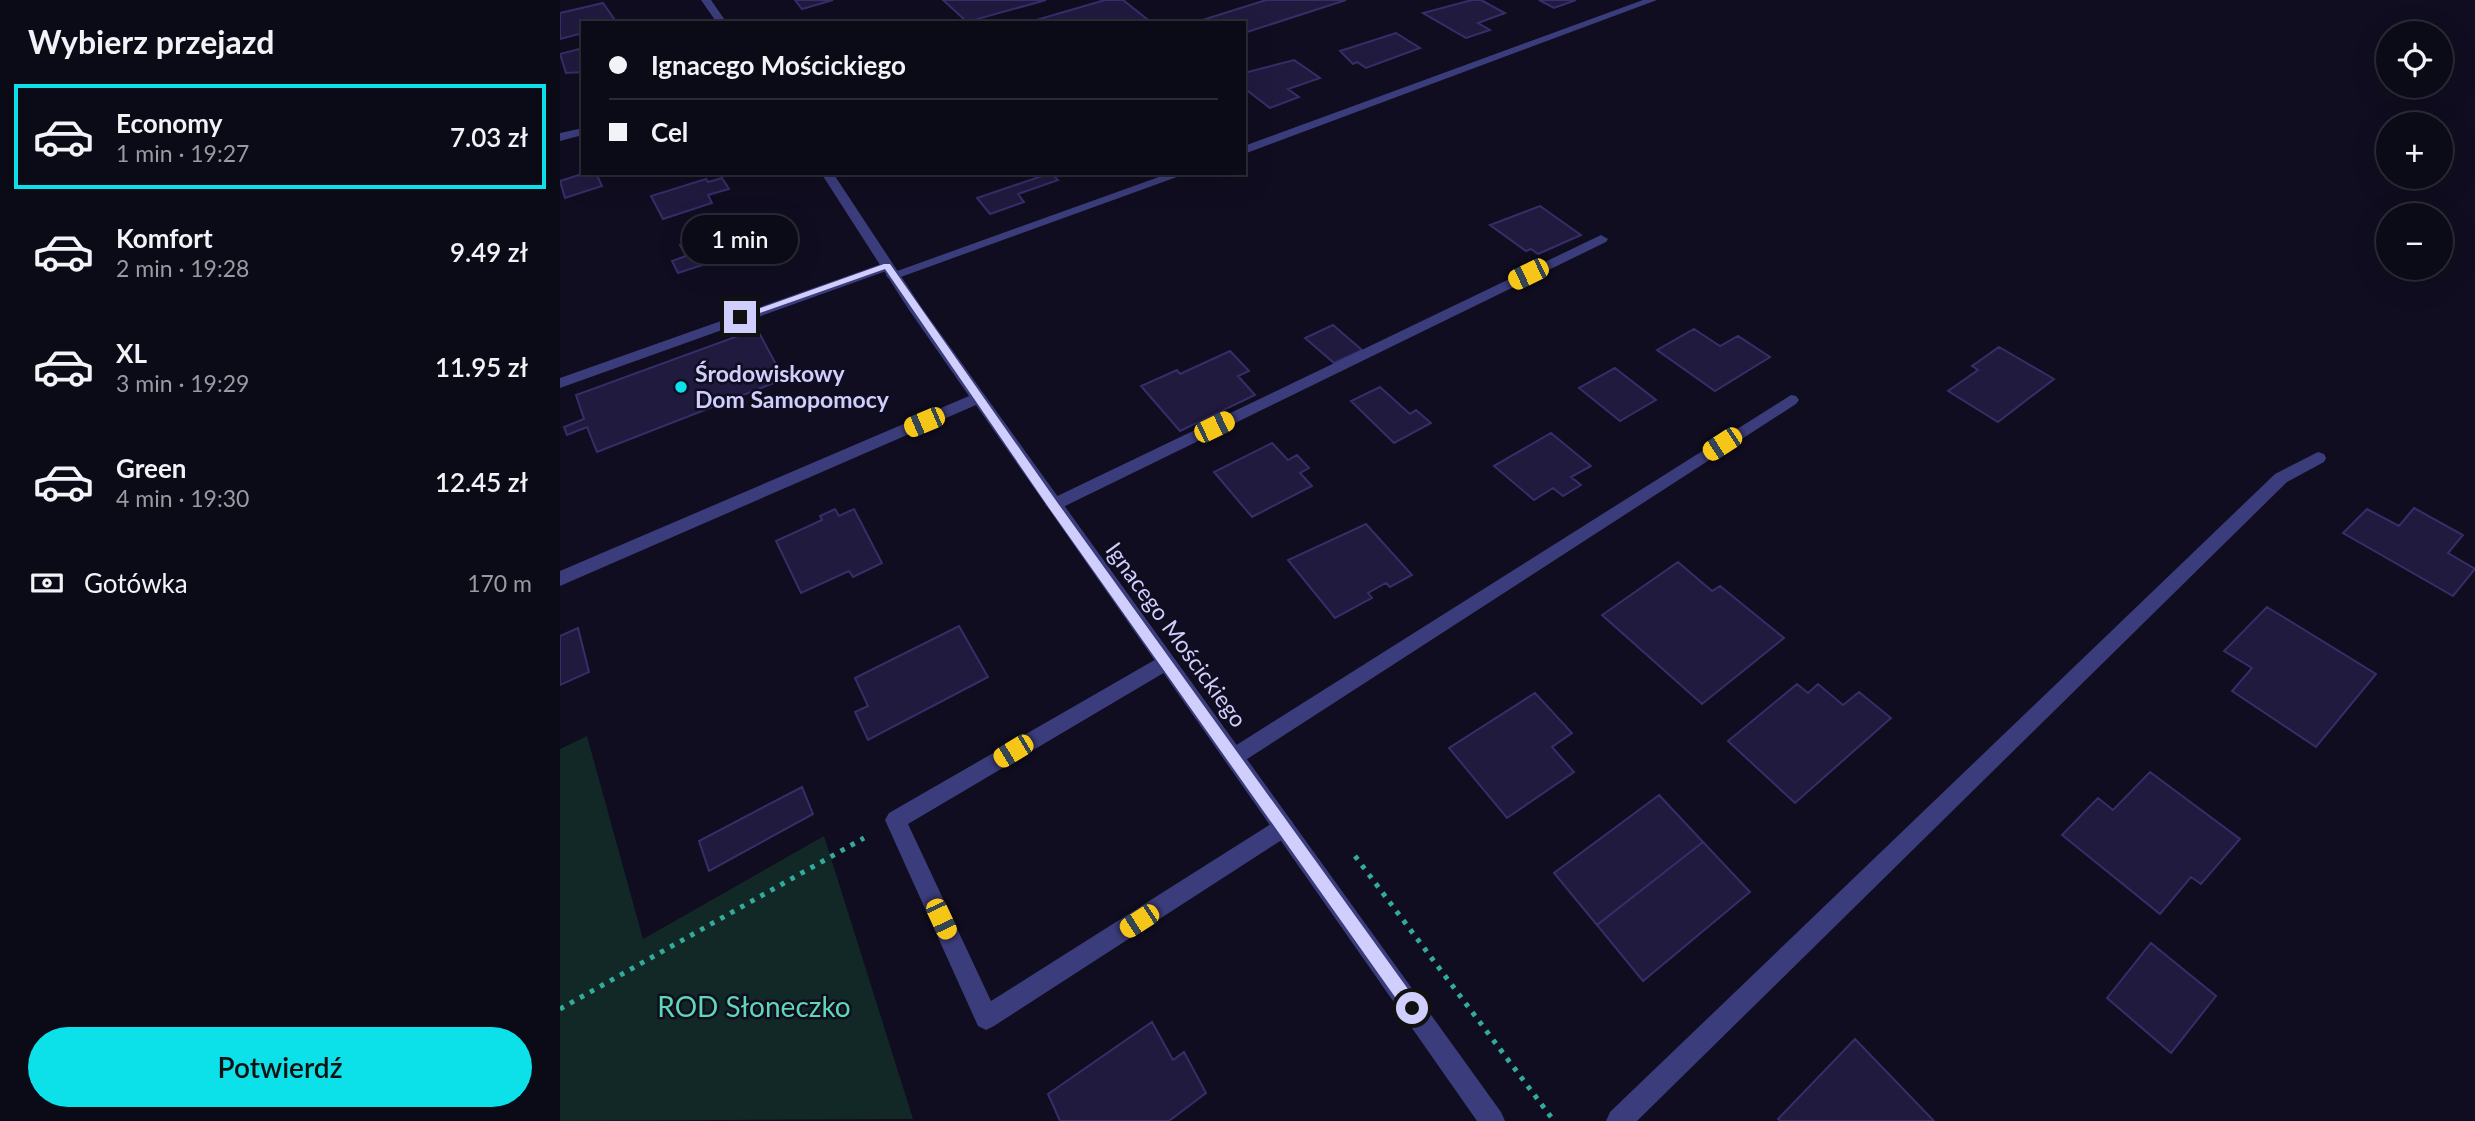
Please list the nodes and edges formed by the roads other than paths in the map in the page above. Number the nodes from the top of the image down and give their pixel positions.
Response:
1 (706, 0) edge
2 (1652, 0) edge
3 (721, 21) edge
4 (581, 132) edge
5 (560, 137) edge
6 (1246, 149) edge
7 (828, 175) edge
8 (1176, 175) edge
9 (1601, 239) dead end
10 (890, 271) junction
11 (560, 383) edge
12 (979, 398) junction
13 (1791, 400) dead end
14 (2318, 457) dead end
15 (1053, 505) junction
16 (560, 579) edge
17 (1165, 662) junction
18 (1234, 757) junction
19 (1284, 827) junction
20 (1492, 1121) edge
21 (1619, 1121) edge

1 - 3 street
2 - 6 street
4 - 5 street
7 - 10 street, Ignacego Mościckiego
8 - 10 street
9 - 15 street
10 - 11 street
10 - 12 street, Ignacego Mościckiego
12 - 15 street, Ignacego Mościckiego
12 - 16 street
13 - 18 street
14 - 21 street
15 - 17 street, Ignacego Mościckiego
17 - 18 street, Ignacego Mościckiego
17 - 19 street
18 - 19 street, Ignacego Mościckiego
19 - 20 street, Ignacego Mościckiego

